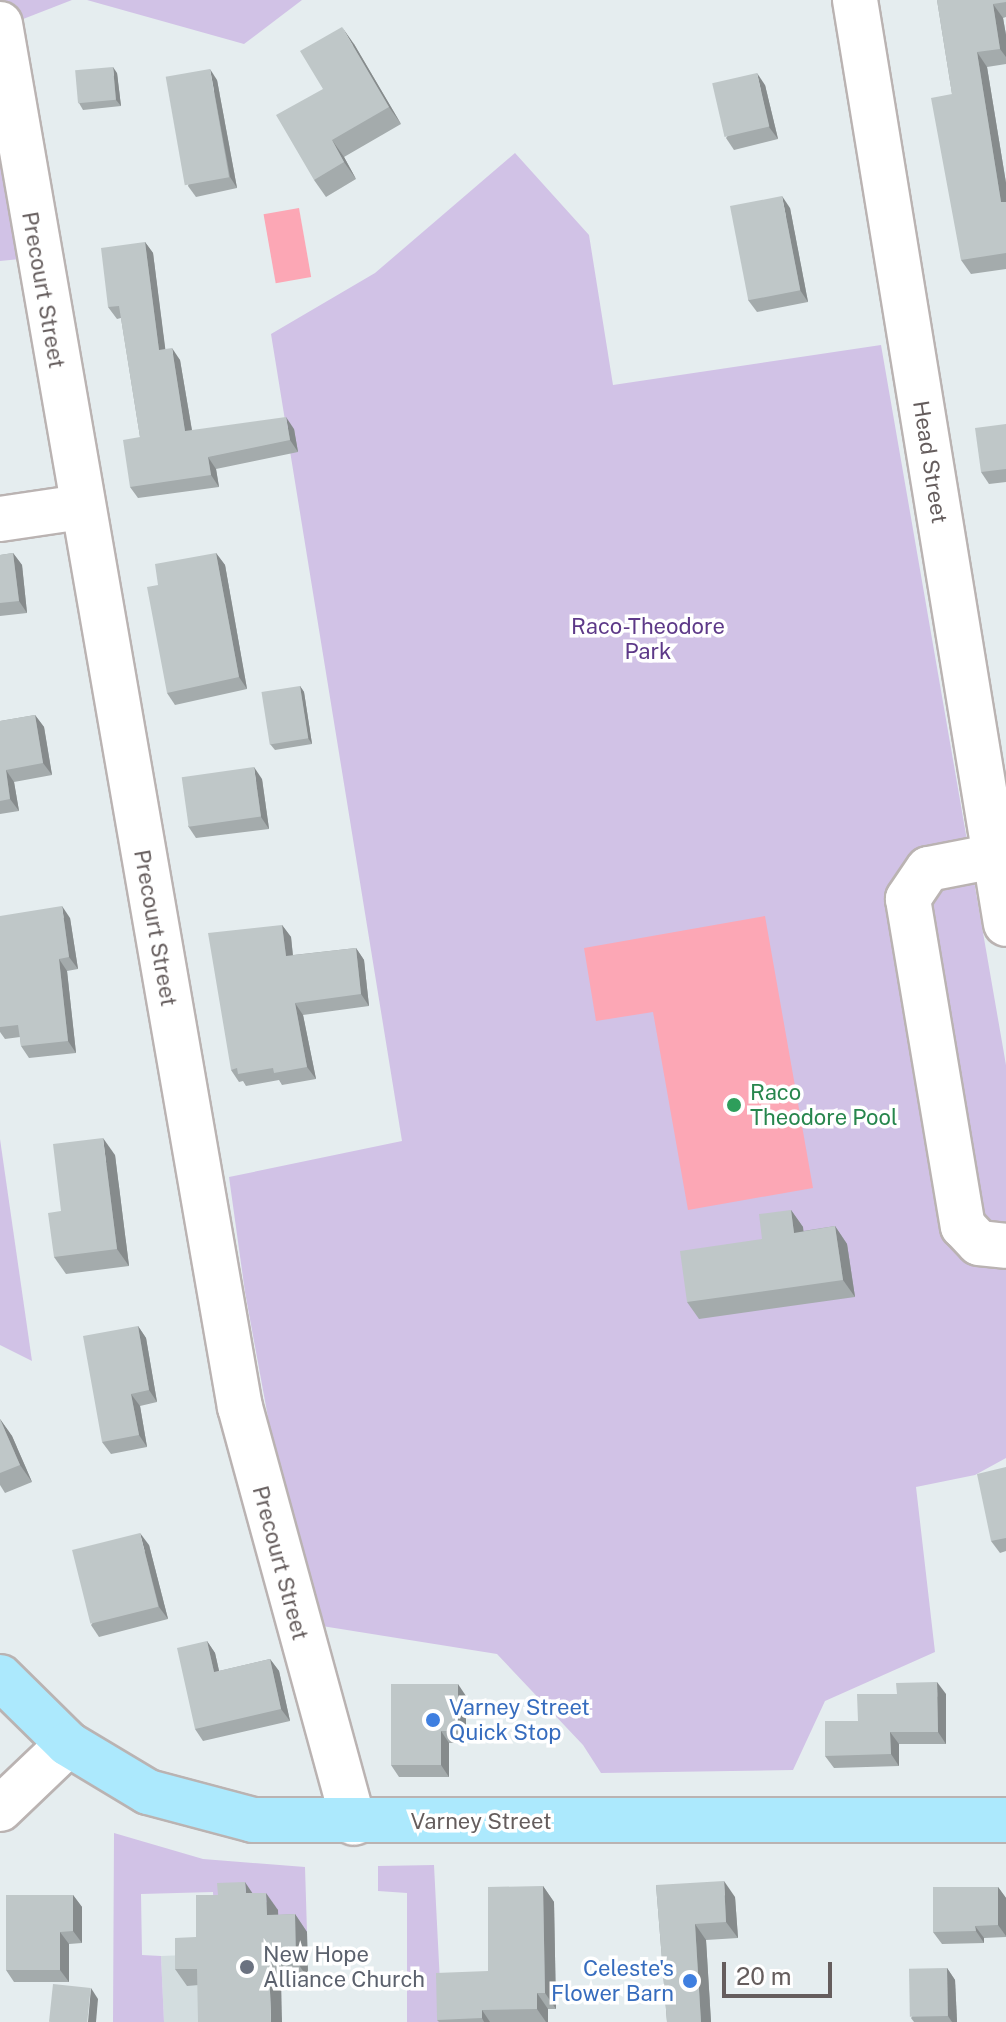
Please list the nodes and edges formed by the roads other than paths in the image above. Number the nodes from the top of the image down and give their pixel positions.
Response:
1 (855, 0) edge
2 (0, 24) edge
3 (81, 507) junction
4 (0, 519) edge
5 (995, 856) junction
6 (1006, 924) edge
7 (1006, 1246) edge
8 (0, 1677) edge
9 (68, 1744) junction
10 (0, 1809) edge
11 (1006, 1820) edge
12 (354, 1823) junction

1 - 5 street, Head Street
2 - 3 street, Precourt Street
3 - 4 street
3 - 12 street, Precourt Street
5 - 6 street, Head Street
5 - 7 street
8 - 9 main road, Varney Street
9 - 10 street
9 - 12 main road, Varney Street
11 - 12 main road, Varney Street

